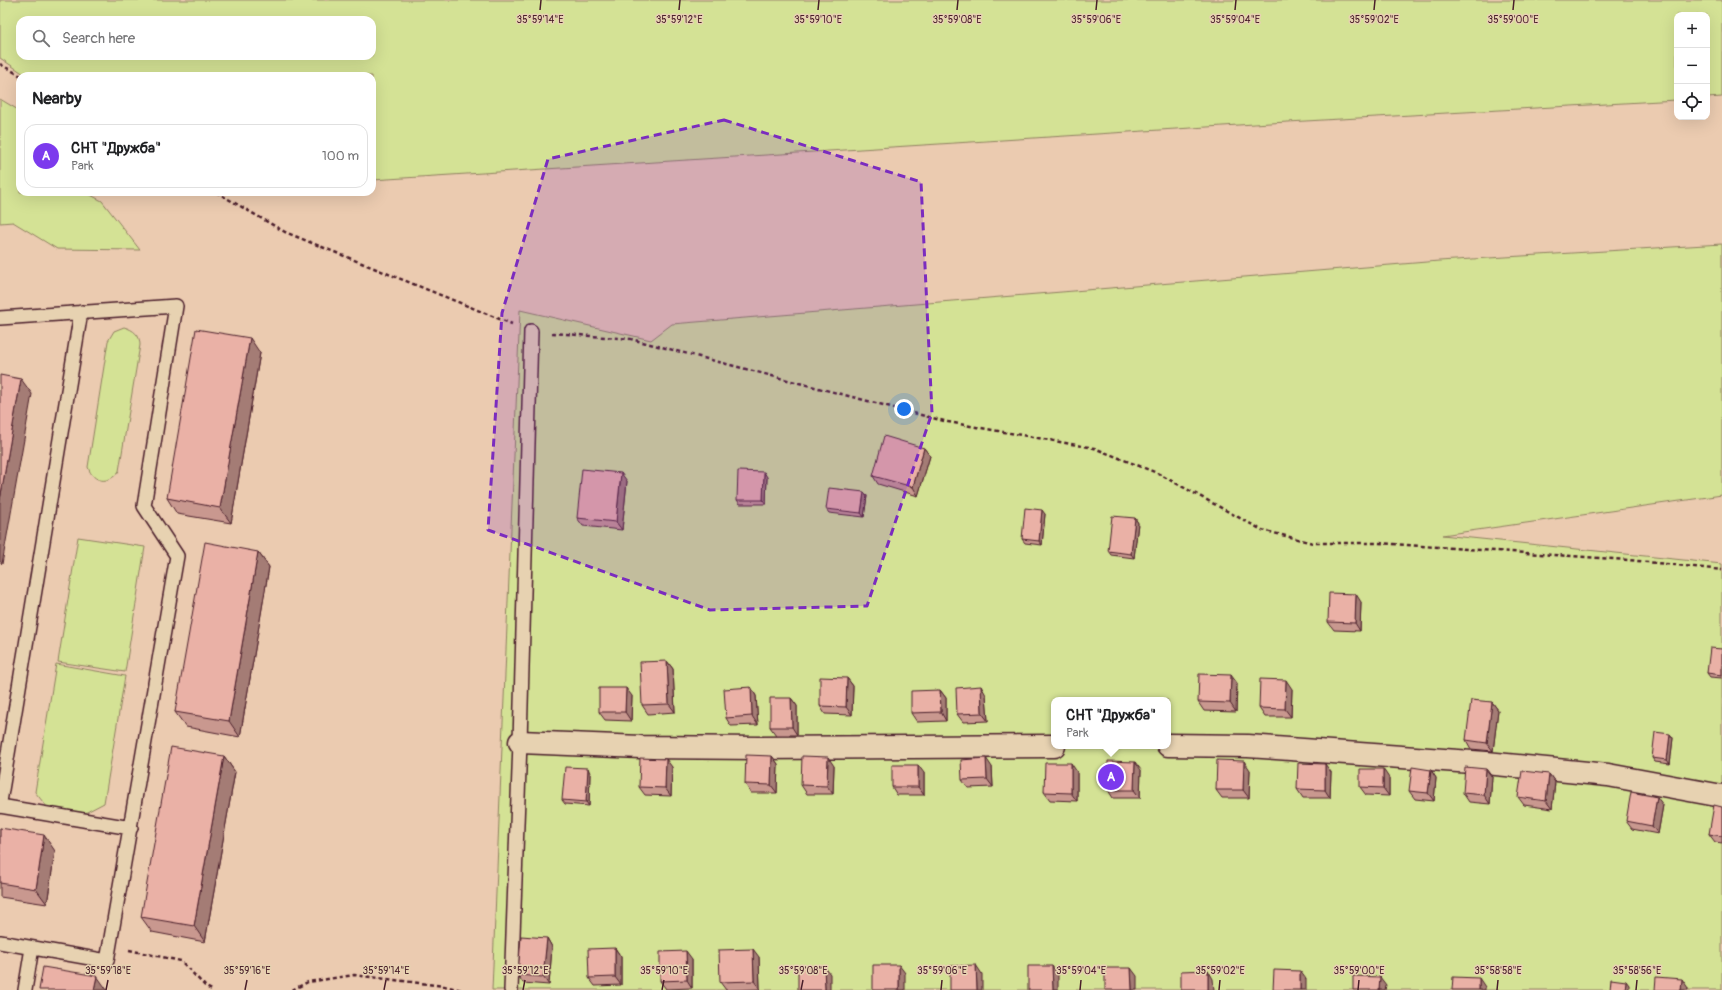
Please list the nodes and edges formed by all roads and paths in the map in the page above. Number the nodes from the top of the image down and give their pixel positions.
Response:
1 (0, 64) edge
2 (16, 73) edge
3 (223, 196) edge
4 (81, 312) junction
5 (0, 318) edge
6 (530, 331) junction
7 (1722, 570) edge
8 (520, 742) junction
9 (1171, 745) edge
10 (1051, 746) edge
11 (1722, 796) edge
12 (0, 802) edge
13 (0, 806) edge
14 (131, 828) junction
15 (0, 942) edge
16 (110, 946) junction
17 (32, 948) junction
18 (24, 990) edge
19 (212, 990) edge
20 (292, 990) edge
21 (462, 990) edge
22 (511, 990) edge

1 - 2 path
3 - 6 path
4 - 5 lane
4 - 12 lane
4 - 14 lane
6 - 7 path
6 - 8 lane
8 - 10 street
8 - 22 lane
9 - 11 street
13 - 14 lane
14 - 16 lane
15 - 17 lane
16 - 17 lane
16 - 19 path
17 - 18 lane
20 - 21 path

